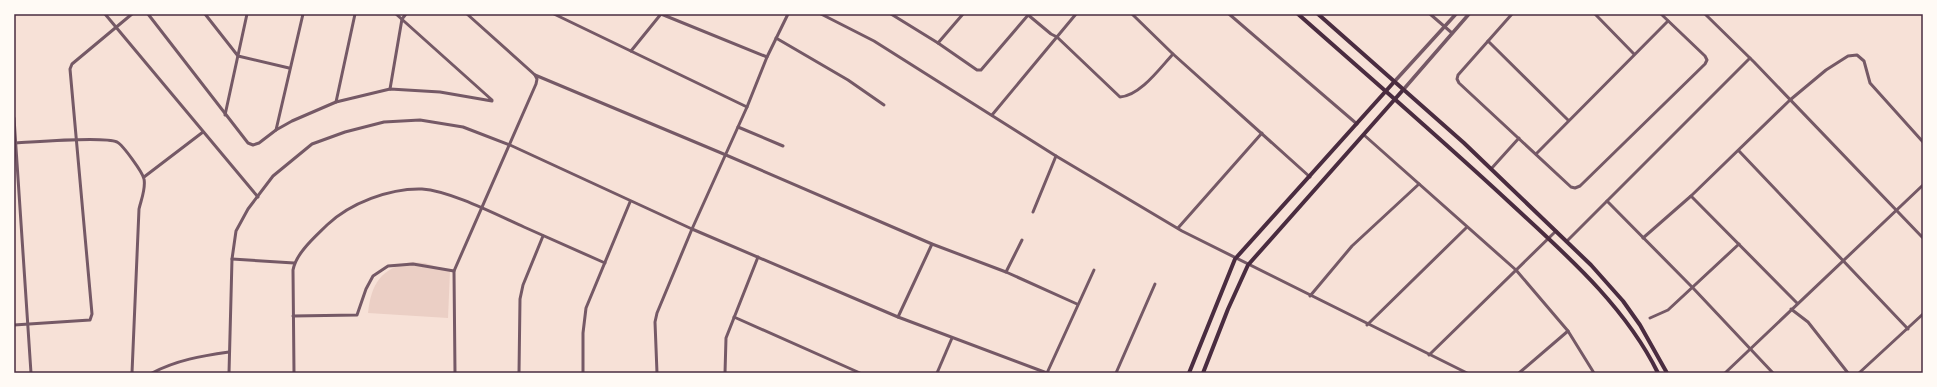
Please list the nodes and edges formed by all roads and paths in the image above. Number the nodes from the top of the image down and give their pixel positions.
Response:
1 (105, 14) edge
2 (132, 14) edge
3 (148, 14) edge
4 (206, 14) edge
5 (247, 14) edge
6 (302, 14) edge
7 (355, 14) edge
8 (396, 14) edge
9 (406, 14) edge
10 (467, 14) edge
11 (554, 14) edge
12 (661, 14) edge
13 (788, 14) edge
14 (821, 14) edge
15 (892, 14) edge
16 (963, 14) edge
17 (1028, 14) edge
18 (1076, 14) edge
19 (1132, 14) edge
20 (1229, 14) edge
21 (1298, 14) edge
22 (1318, 14) edge
23 (1430, 14) edge
24 (1456, 14) edge
25 (1469, 14) edge
26 (1512, 14) edge
27 (1595, 14) edge
28 (1661, 14) edge
29 (1706, 14) edge
30 (402, 19) junction
31 (1668, 21) junction
32 (114, 27) junction
33 (1444, 27) junction
34 (1452, 33) junction
35 (1057, 37) junction
36 (776, 38) junction
37 (1488, 41) junction
38 (938, 43) junction
39 (632, 52) junction
40 (1173, 54) junction
41 (1634, 54) junction
42 (238, 56) junction
43 (767, 57) junction
44 (1750, 58) junction
45 (289, 68) junction
46 (535, 75) junction
47 (1394, 82) junction
48 (390, 89) junction
49 (1403, 90) junction
50 (1385, 91) junction
51 (1395, 100) junction
52 (1790, 100) junction
53 (336, 102) junction
54 (884, 105) dead end
55 (747, 107) junction
56 (225, 115) junction
57 (992, 115) junction
58 (14, 118) edge
59 (1568, 120) junction
60 (1357, 124) junction
61 (738, 127) junction
62 (276, 130) junction
63 (203, 132) junction
64 (1262, 132) junction
65 (1364, 135) junction
66 (1519, 138) junction
67 (77, 140) junction
68 (1923, 142) edge
69 (16, 143) junction
70 (510, 145) junction
71 (783, 146) dead end
72 (1739, 151) junction
73 (1536, 154) junction
74 (726, 155) junction
75 (1056, 156) junction
76 (1491, 169) junction
77 (1310, 176) junction
78 (144, 177) junction
79 (1418, 184) junction
80 (1923, 185) edge
81 (258, 196) junction
82 (1691, 196) junction
83 (1607, 201) junction
84 (630, 202) junction
85 (482, 208) junction
86 (1896, 211) junction
87 (1033, 212) dead end
88 (1178, 228) junction
89 (1466, 228) junction
90 (692, 230) junction
91 (1556, 230) junction
92 (543, 236) junction
93 (1548, 238) junction
94 (1643, 238) junction
95 (1923, 238) edge
96 (1022, 240) dead end
97 (1567, 241) junction
98 (932, 244) junction
99 (1739, 244) junction
100 (758, 257) junction
101 (232, 259) junction
102 (1236, 259) junction
103 (1842, 260) junction
104 (294, 263) junction
105 (605, 263) junction
106 (1248, 265) junction
107 (1094, 270) dead end
108 (1516, 270) junction
109 (454, 271) junction
110 (1006, 272) junction
111 (1156, 284) dead end
112 (1693, 288) junction
113 (1310, 296) junction
114 (1797, 303) junction
115 (1077, 304) junction
116 (1791, 309) junction
117 (1923, 314) edge
118 (293, 316) junction
119 (734, 317) junction
120 (898, 317) junction
121 (1650, 318) dead end
122 (27, 324) junction
123 (1367, 324) junction
124 (14, 325) edge
125 (1908, 329) junction
126 (1568, 331) junction
127 (952, 338) junction
128 (1749, 349) junction
129 (229, 352) junction
130 (1429, 355) junction
131 (31, 373) edge
132 (132, 373) edge
133 (152, 373) edge
134 (229, 373) edge
135 (294, 373) edge
136 (455, 373) edge
137 (519, 373) edge
138 (583, 373) edge
139 (656, 373) edge
140 (725, 373) edge
141 (860, 373) edge
142 (937, 373) edge
143 (1047, 373) edge
144 (1116, 373) edge
145 (1189, 373) edge
146 (1203, 373) edge
147 (1467, 373) edge
148 (1519, 373) edge
149 (1594, 373) edge
150 (1658, 373) edge
151 (1667, 373) edge
152 (1725, 373) edge
153 (1773, 373) edge
154 (1848, 373) edge
155 (1859, 373) edge

1 - 32 street
2 - 32 street
3 - 56 street
4 - 42 street
5 - 42 street
6 - 45 street
7 - 53 street
8 - 30 street
9 - 30 street
10 - 46 street
11 - 39 street
12 - 39 street
12 - 43 street
13 - 36 street
14 - 57 street
15 - 38 street
16 - 38 street
17 - 35 street
17 - 38 street
18 - 35 street
19 - 40 street
20 - 60 street
21 - 50 main road
22 - 47 main road
23 - 33 street
24 - 33 street
25 - 34 street
26 - 37 street
27 - 41 street
28 - 31 street
29 - 44 street
30 - 48 street
30 - 48 street
31 - 41 street
31 - 73 street
32 - 63 street
32 - 67 street
33 - 34 street
33 - 47 street
34 - 49 street
35 - 40 street
35 - 57 street
36 - 43 street
36 - 54 street
37 - 59 street
37 - 66 street
39 - 55 street
40 - 64 street
41 - 59 street
42 - 45 street
42 - 56 street
43 - 55 street
44 - 52 street
44 - 83 street
45 - 62 street
46 - 70 street
46 - 74 street
47 - 49 main road
47 - 50 main road
48 - 53 street
49 - 51 main road
49 - 76 main road
50 - 51 main road
50 - 60 main road
51 - 65 main road
51 - 93 main road
52 - 68 street
52 - 72 street
52 - 86 street
53 - 62 street
55 - 61 street
56 - 62 street
57 - 75 street
58 - 69 street
59 - 73 street
60 - 77 main road
61 - 71 street
61 - 74 street
63 - 78 street
63 - 81 street
64 - 77 street
64 - 88 street
65 - 79 street
65 - 106 main road
66 - 73 street
66 - 76 street
67 - 69 street
67 - 78 street
67 - 122 street
69 - 122 street
70 - 81 street
70 - 84 street
70 - 85 street
72 - 82 street
72 - 103 street
74 - 90 street
74 - 98 street
75 - 87 street
75 - 88 street
76 - 91 main road
77 - 102 main road
78 - 132 street
79 - 89 street
79 - 113 street
80 - 86 street
81 - 101 street
82 - 94 street
82 - 99 street
83 - 94 street
83 - 97 street
84 - 90 street
84 - 105 street
85 - 92 street
85 - 104 street
85 - 109 street
86 - 95 street
86 - 103 street
88 - 102 street
89 - 108 street
89 - 123 street
90 - 100 street
90 - 139 street
91 - 93 street
91 - 97 main road
92 - 105 street
92 - 137 street
93 - 108 street
93 - 150 main road
94 - 112 street
96 - 110 street
97 - 151 main road
98 - 110 street
98 - 120 street
99 - 112 street
99 - 114 street
100 - 119 street
100 - 120 street
101 - 104 street
101 - 129 street
102 - 106 street
102 - 145 main road
103 - 114 street
103 - 125 street
104 - 118 street
105 - 138 street
106 - 113 street
106 - 146 main road
107 - 115 street
108 - 126 street
108 - 130 street
109 - 118 street
109 - 136 street
110 - 115 street
111 - 144 street
112 - 121 street
112 - 128 street
113 - 123 street
114 - 116 street
115 - 143 street
116 - 128 street
116 - 154 street
117 - 125 street
118 - 135 street
119 - 140 street
119 - 141 street
120 - 127 street
122 - 124 street
122 - 131 street
123 - 130 street
125 - 155 street
126 - 148 street
126 - 149 street
127 - 142 street
127 - 143 street
128 - 152 street
128 - 153 street
129 - 133 street
129 - 134 street
130 - 147 street

